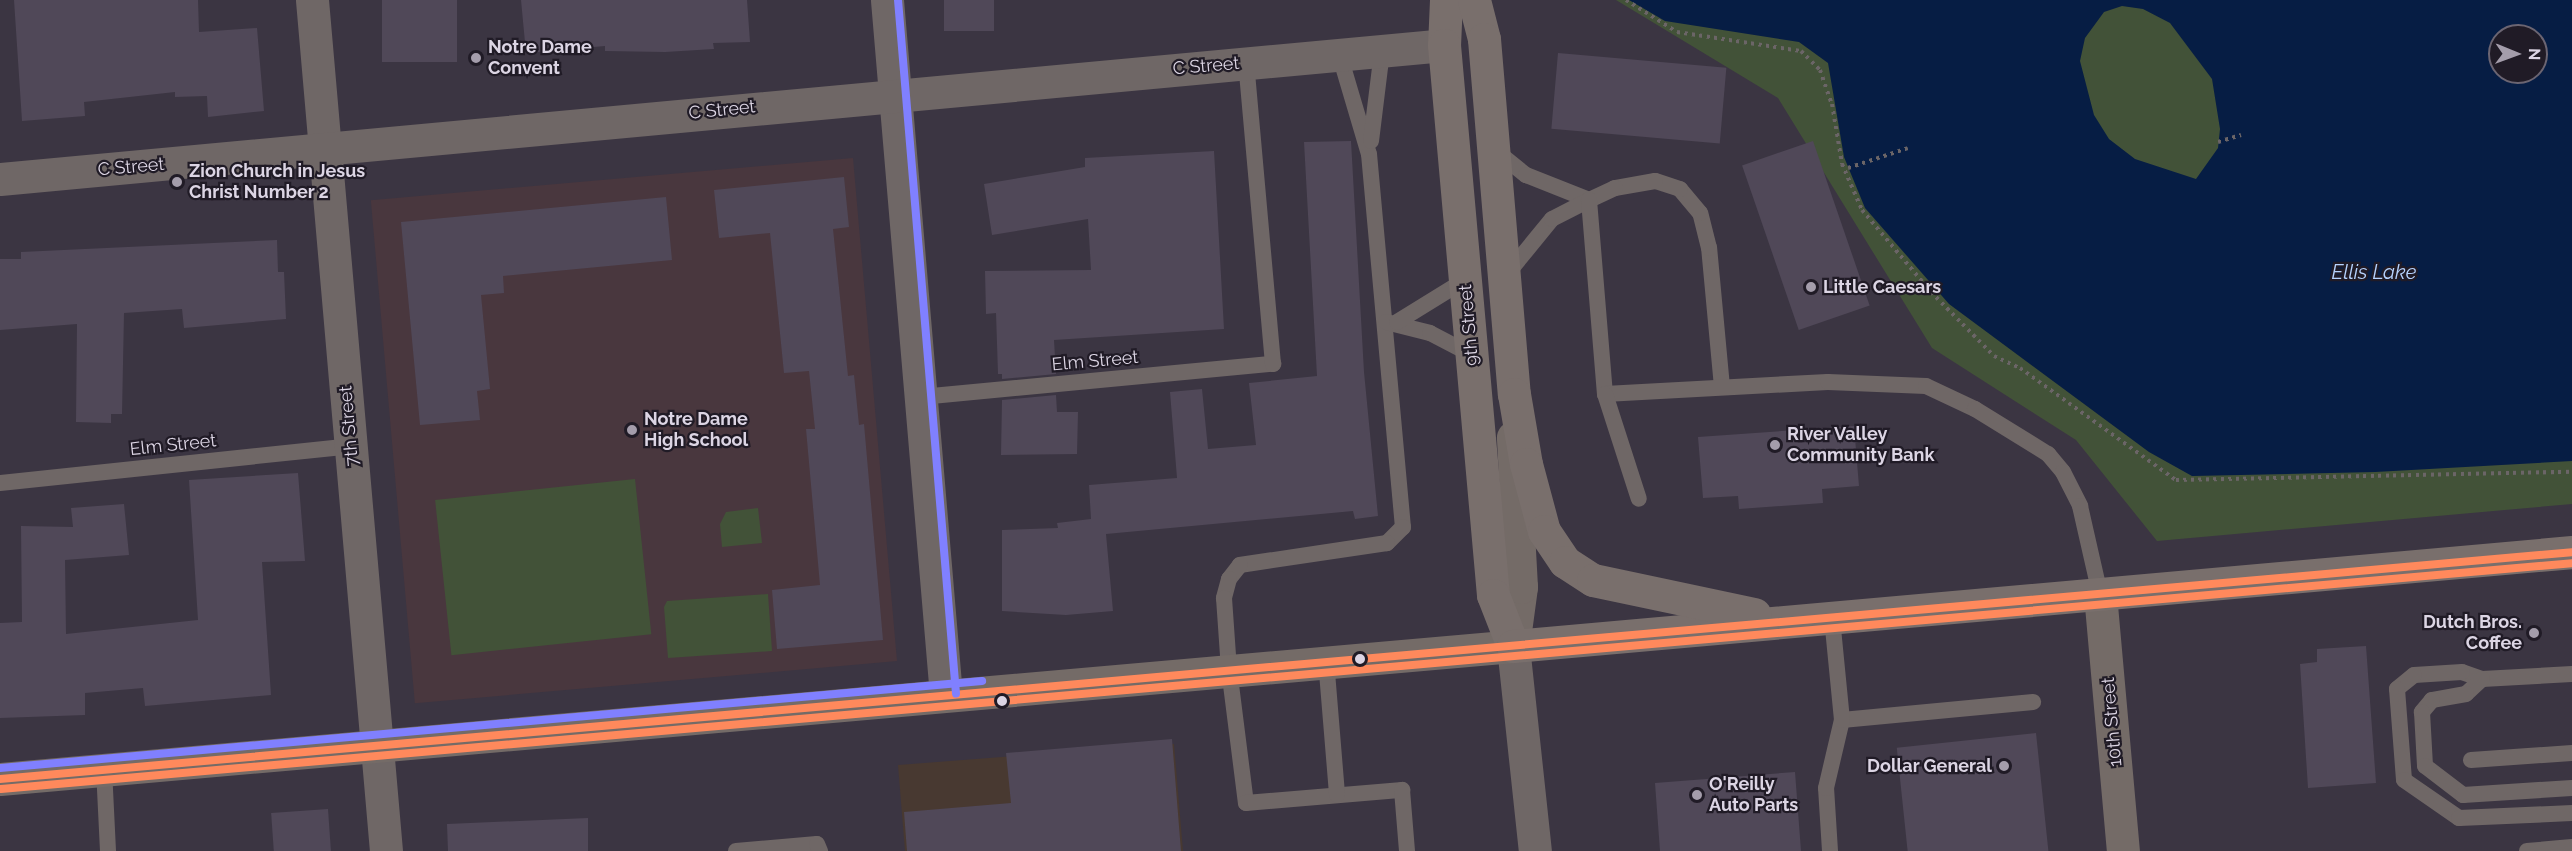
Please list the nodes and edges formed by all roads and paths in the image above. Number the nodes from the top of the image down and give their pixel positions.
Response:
1 (312, 0) edge
2 (886, 0) edge
3 (1446, 0) edge
4 (1474, 0) edge
5 (1626, 0) edge
6 (1444, 45) junction
7 (1382, 51) junction
8 (1339, 53) junction
9 (1246, 63) junction
10 (895, 93) junction
11 (2241, 135) dead end
12 (2218, 142) dead end
13 (1908, 147) dead end
14 (324, 149) junction
15 (1493, 149) junction
16 (1369, 154) junction
17 (1848, 168) dead end
18 (0, 179) edge
19 (1588, 200) junction
20 (1504, 278) junction
21 (1465, 280) junction
22 (1391, 322) junction
23 (1472, 355) junction
24 (1722, 387) junction
25 (1514, 394) junction
26 (1605, 394) junction
27 (921, 397) junction
28 (350, 446) junction
29 (2572, 472) edge
30 (0, 483) edge
31 (1639, 499) dead end
32 (2572, 552) edge
33 (2100, 594) junction
34 (1832, 618) junction
35 (1794, 622) junction
36 (1513, 646) junction
37 (1326, 660) junction
38 (1229, 669) junction
39 (2572, 674) edge
40 (2482, 679) junction
41 (946, 695) junction
42 (2032, 702) dead end
43 (1842, 720) junction
44 (376, 745) junction
45 (2572, 753) edge
46 (2471, 760) dead end
47 (104, 769) junction
48 (0, 779) edge
49 (2572, 788) edge
50 (1337, 795) junction
51 (2572, 813) edge
52 (2572, 847) edge
53 (108, 851) edge
54 (386, 851) edge
55 (736, 851) edge
56 (820, 851) edge
57 (1407, 851) edge
58 (1535, 851) edge
59 (1830, 851) edge
60 (2123, 851) edge
61 (2526, 851) edge

1 - 14 street, 7th Street
2 - 10 street
3 - 6 highway, 9th Street
4 - 15 highway, 9th Street
5 - 29 path
6 - 7 street, C Street
6 - 21 highway, 9th Street
7 - 8 street, C Street
7 - 16 lane
8 - 9 street, C Street
8 - 16 lane
9 - 10 street, C Street
9 - 27 lane, Elm Street
10 - 14 street, C Street
10 - 27 street
11 - 12 path
13 - 17 path
14 - 18 street, C Street
14 - 28 street, 7th Street
15 - 19 lane
15 - 20 highway, 9th Street
16 - 22 lane
19 - 20 lane
19 - 24 lane
19 - 26 lane
20 - 25 highway, 9th Street
21 - 22 lane
21 - 23 highway, 9th Street
22 - 23 lane
22 - 38 lane
23 - 36 highway, 9th Street
24 - 26 lane
24 - 33 lane
25 - 35 highway
25 - 36 main road, 9th Street
26 - 31 lane
27 - 41 street
28 - 30 lane, Elm Street
28 - 44 street, 7th Street
32 - 33 highway
33 - 34 highway
33 - 60 main road, 10th Street
34 - 35 highway
34 - 43 lane
35 - 36 highway
36 - 37 main road
36 - 58 street, 9th Street
37 - 38 main road
37 - 50 lane
38 - 41 main road
38 - 50 lane
39 - 40 lane
40 - 49 lane
40 - 51 lane
41 - 44 main road
42 - 43 lane
43 - 59 lane
44 - 47 main road
44 - 54 street, 7th Street
45 - 46 lane
47 - 48 main road
47 - 53 lane
50 - 57 lane
52 - 61 lane
55 - 56 lane

